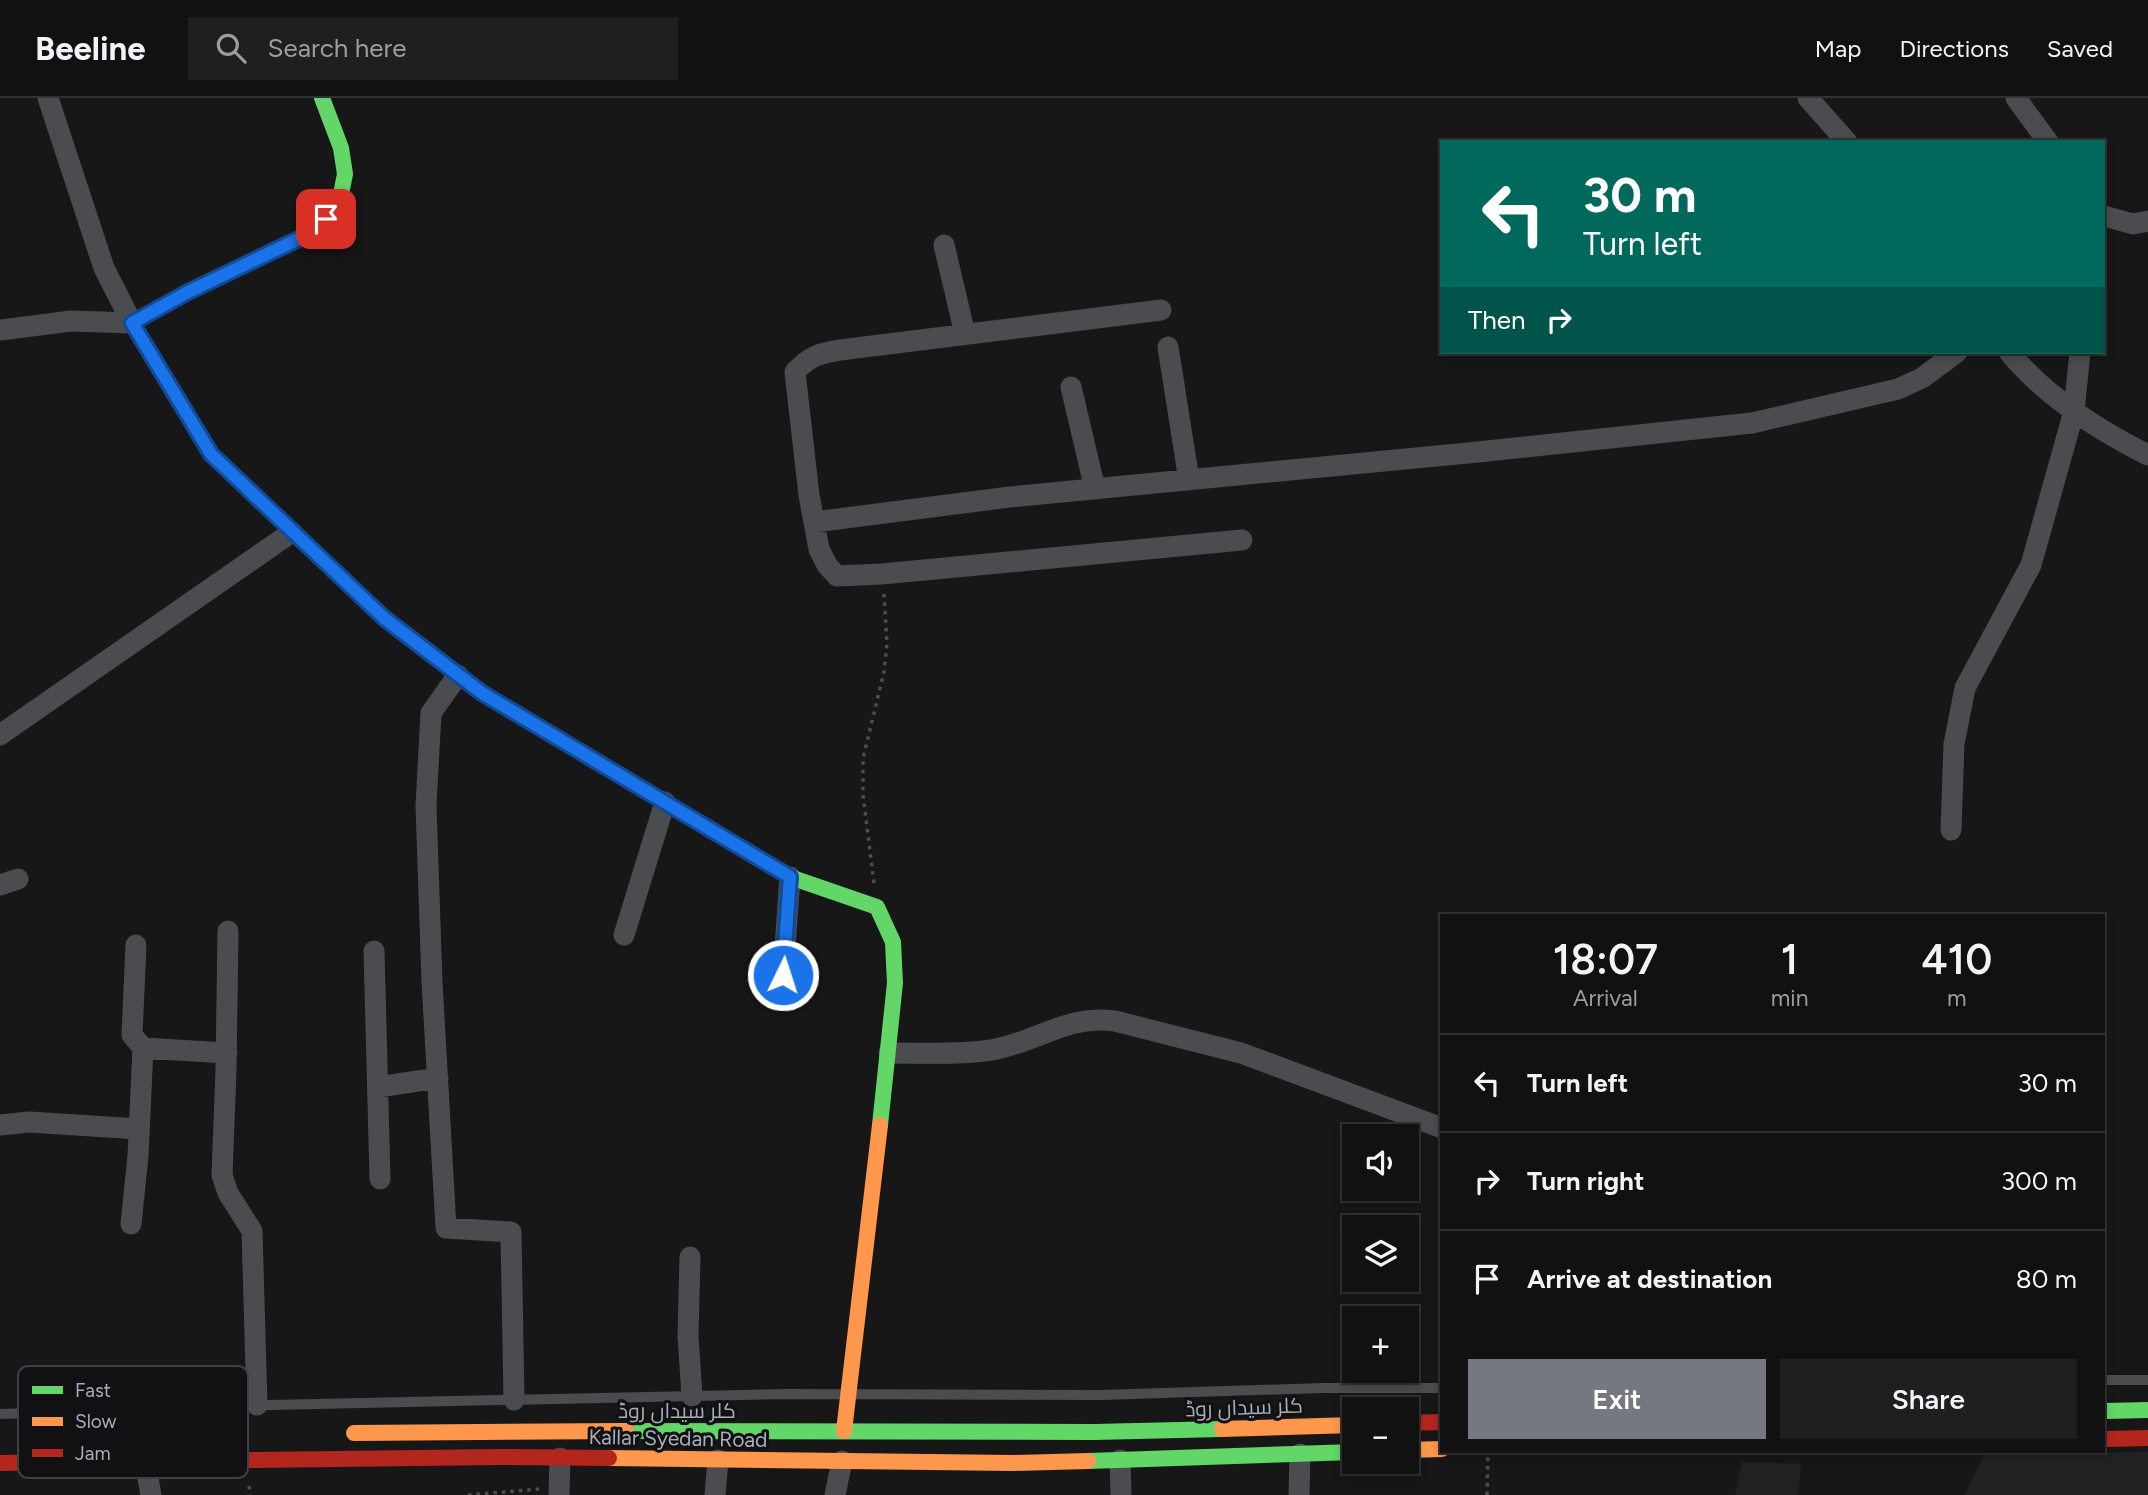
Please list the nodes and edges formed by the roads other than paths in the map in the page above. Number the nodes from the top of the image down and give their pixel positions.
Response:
1 (48, 98) edge
2 (322, 98) edge
3 (1808, 98) edge
4 (2016, 98) edge
5 (1845, 140) edge
6 (2047, 140) edge
7 (2105, 216) edge
8 (2148, 221) edge
9 (944, 244) dead end
10 (1161, 310) dead end
11 (132, 323) junction
12 (0, 330) edge
13 (965, 334) junction
14 (1168, 347) dead end
15 (1954, 354) edge
16 (2011, 354) edge
17 (2080, 354) edge
18 (1071, 387) dead end
19 (2074, 411) junction
20 (2148, 455) edge
21 (1189, 480) junction
22 (1095, 489) junction
23 (814, 522) junction
24 (292, 532) junction
25 (1242, 540) dead end
26 (458, 675) junction
27 (0, 735) edge
28 (665, 802) junction
29 (1951, 830) dead end
30 (790, 877) junction
31 (228, 931) dead end
32 (624, 935) dead end
33 (136, 945) dead end
34 (374, 951) dead end
35 (783, 975) dead end
36 (143, 1048) junction
37 (889, 1052) junction
38 (226, 1053) junction
39 (438, 1078) junction
40 (377, 1087) junction
41 (0, 1125) edge
42 (1440, 1127) edge
43 (139, 1129) junction
44 (380, 1179) dead end
45 (131, 1224) dead end
46 (690, 1256) dead end
47 (2105, 1380) edge
48 (2148, 1380) edge
49 (1440, 1388) edge
50 (849, 1394) junction
51 (692, 1396) junction
52 (514, 1400) junction
53 (248, 1405) edge
54 (257, 1405) junction
55 (2148, 1410) edge
56 (2105, 1411) edge
57 (18, 1413) edge
58 (0, 1414) edge
59 (1440, 1422) edge
60 (1419, 1423) edge
61 (1342, 1424) edge
62 (844, 1431) junction
63 (338, 1434) dead end
64 (2148, 1438) edge
65 (2105, 1439) edge
66 (1440, 1449) edge
67 (1419, 1450) edge
68 (1342, 1452) edge
69 (1300, 1454) junction
70 (560, 1458) junction
71 (248, 1460) edge
72 (718, 1460) junction
73 (1120, 1460) junction
74 (842, 1461) junction
75 (0, 1463) edge
76 (18, 1463) edge
77 (559, 1491) edge
78 (715, 1495) edge
79 (835, 1495) edge
80 (1121, 1495) edge
81 (1299, 1495) edge

1 - 11 street
2 - 11 main road
3 - 5 street
4 - 6 street
7 - 8 street
9 - 13 street
10 - 13 street
11 - 12 street
11 - 24 main road
13 - 23 street
14 - 21 street
15 - 21 street
16 - 19 street
17 - 19 street
18 - 22 street
19 - 20 street
19 - 29 street
21 - 22 street
22 - 23 street
23 - 25 street
24 - 26 main road
24 - 27 street
26 - 28 main road
26 - 39 street
28 - 30 main road
28 - 32 street
30 - 35 street
30 - 37 main road
31 - 38 street
33 - 36 street
34 - 40 street
36 - 38 street
36 - 43 street
37 - 42 street
37 - 50 main road
38 - 54 street
39 - 40 street
39 - 52 street
40 - 44 street
41 - 43 street
43 - 45 street
46 - 51 street
47 - 48 lane
49 - 50 lane
50 - 51 lane
50 - 62 main road
51 - 52 lane
52 - 54 lane
53 - 54 lane
55 - 56 main road
57 - 58 lane
59 - 60 main road
61 - 62 main road, کلر سیداں روڈ
62 - 63 main road, کلر سیداں روڈ
64 - 65 main road
66 - 67 main road
68 - 69 main road, Kallar Syedan Road
69 - 73 main road, Kallar Syedan Road
69 - 81 street
70 - 71 main road, Kallar Syedan Road
70 - 72 main road, Kallar Syedan Road
70 - 77 street
72 - 74 main road, Kallar Syedan Road
72 - 78 street
73 - 74 main road, Kallar Syedan Road
73 - 80 street
74 - 79 street
75 - 76 main road, Kallar Syedan Road

